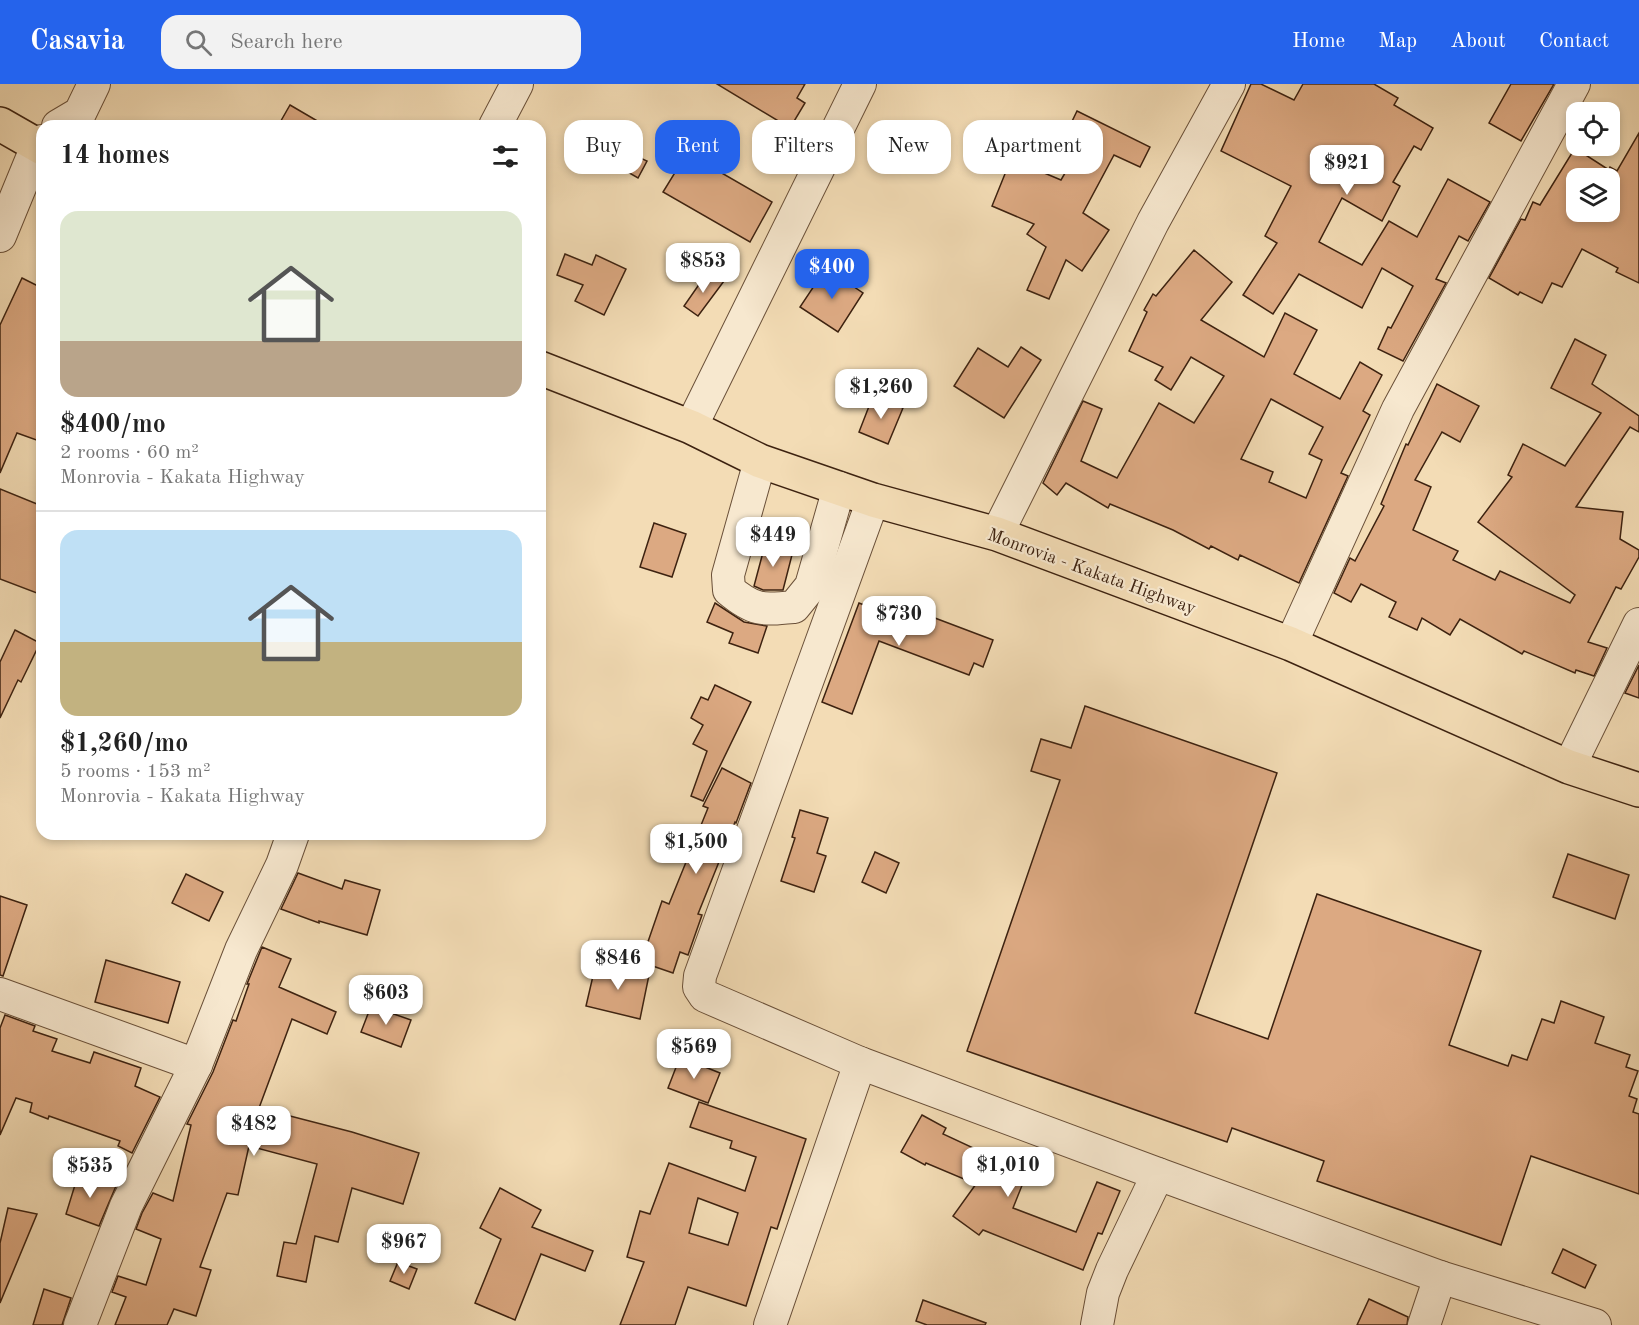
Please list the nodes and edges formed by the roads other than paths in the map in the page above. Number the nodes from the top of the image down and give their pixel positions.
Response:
1 (94, 84) edge
2 (517, 84) edge
3 (860, 84) edge
4 (1229, 84) edge
5 (1574, 84) edge
6 (71, 120) edge
7 (498, 120) edge
8 (0, 124) edge
9 (36, 137) edge
10 (36, 159) edge
11 (0, 236) edge
12 (546, 370) edge
13 (691, 427) junction
14 (760, 461) junction
15 (839, 488) junction
16 (873, 500) junction
17 (997, 534) junction
18 (1639, 624) edge
19 (1291, 644) junction
20 (1569, 767) junction
21 (1639, 790) edge
22 (291, 840) edge
23 (0, 994) edge
24 (860, 1063) junction
25 (196, 1065) junction
26 (1158, 1174) junction
27 (1440, 1277) junction
28 (80, 1325) edge
29 (770, 1325) edge
30 (1097, 1325) edge
31 (1424, 1325) edge
32 (1595, 1325) edge

1 - 6 street
2 - 7 street
3 - 13 street
4 - 17 street
5 - 19 street
8 - 9 highway
10 - 11 street
12 - 13 highway, Monrovia - Kakata Highway
13 - 14 highway, Monrovia - Kakata Highway
14 - 15 highway, Monrovia - Kakata Highway
14 - 15 street
15 - 16 highway, Monrovia - Kakata Highway
16 - 17 highway, Monrovia - Kakata Highway
16 - 24 street
17 - 19 highway, Monrovia - Kakata Highway
18 - 20 street
19 - 20 highway, Monrovia - Kakata Highway
20 - 21 highway, Monrovia - Kakata Highway
22 - 25 street
23 - 25 street
24 - 26 street
24 - 29 street
25 - 28 street
26 - 27 street
26 - 30 street
27 - 31 street
27 - 32 street

